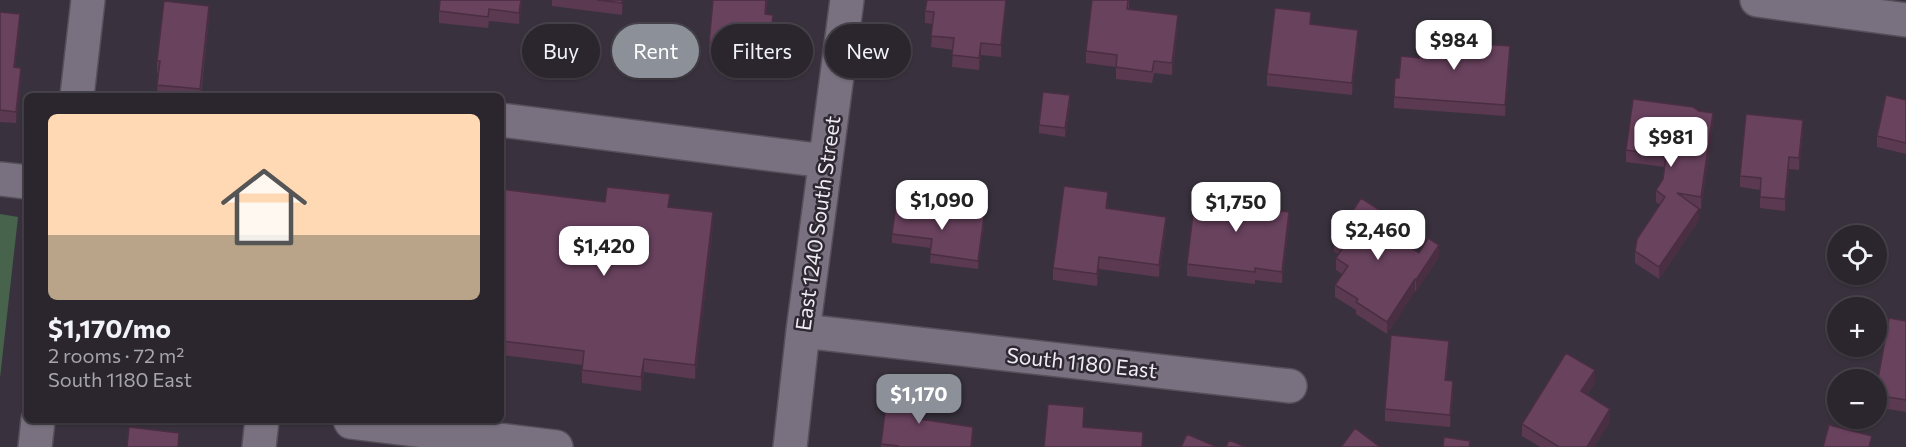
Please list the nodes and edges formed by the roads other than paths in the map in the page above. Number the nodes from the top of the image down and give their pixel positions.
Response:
1 (88, 0) edge
2 (847, 0) edge
3 (1756, 0) edge
4 (1905, 15) edge
5 (77, 93) edge
6 (504, 120) edge
7 (825, 161) junction
8 (0, 179) edge
9 (24, 182) edge
10 (802, 331) junction
11 (1290, 386) dead end
12 (38, 423) edge
13 (262, 423) edge
14 (359, 423) edge
15 (35, 447) edge
16 (259, 447) edge
17 (556, 447) edge
18 (790, 447) edge

1 - 5 street
2 - 7 street, East 1240 South Street
3 - 4 street
6 - 7 street
7 - 10 street, East 1240 South Street
8 - 9 street
10 - 11 street, South 1180 East
10 - 18 street, East 1240 South Street
12 - 15 street
13 - 16 street
14 - 17 street

